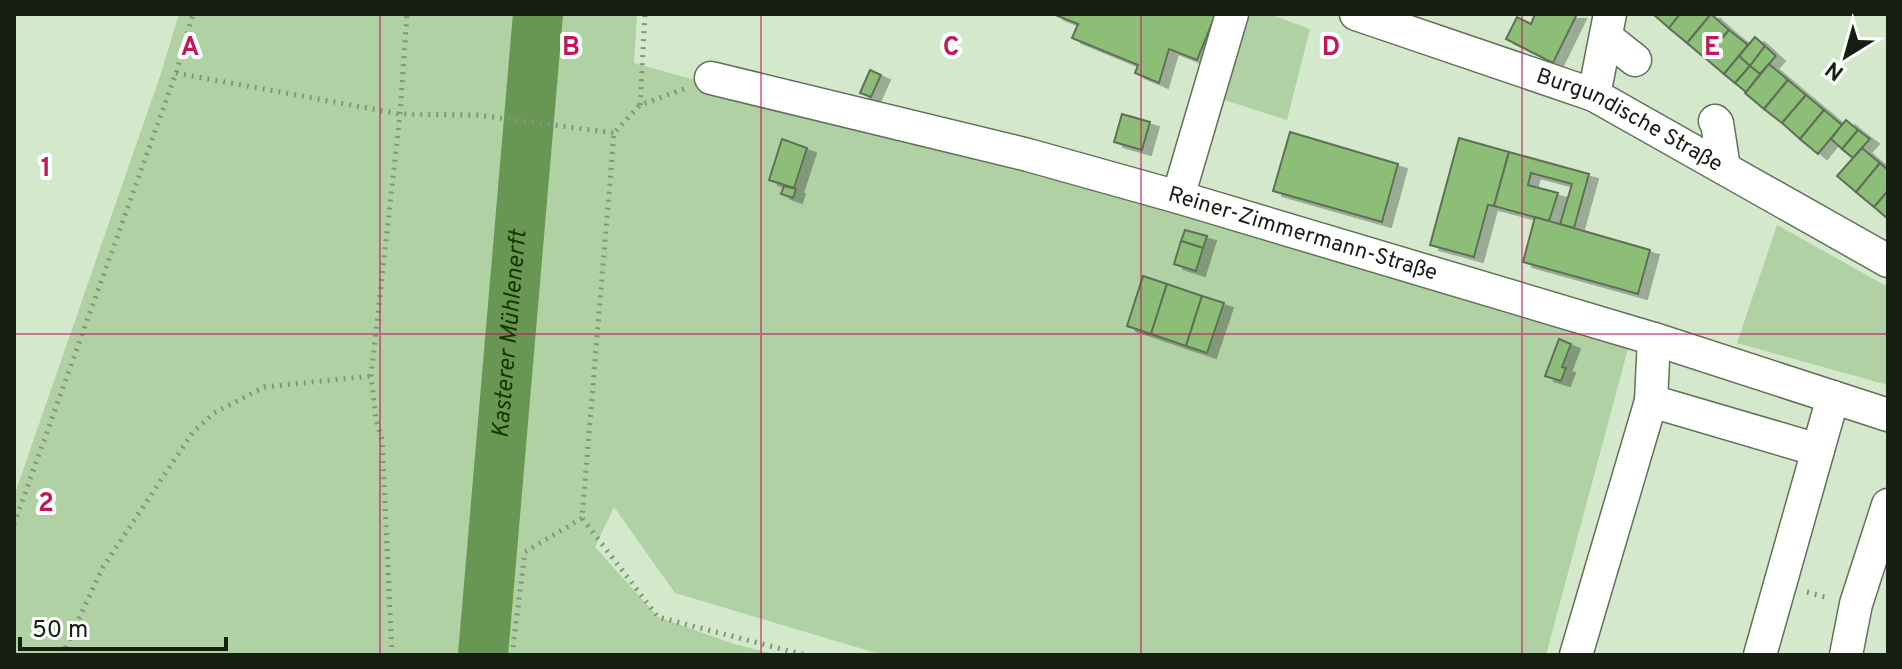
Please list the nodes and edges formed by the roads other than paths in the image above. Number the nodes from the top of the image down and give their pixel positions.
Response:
1 (1232, 14) edge
2 (1356, 14) edge
3 (1608, 26) edge
4 (1635, 60) dead end
5 (711, 78) road end
6 (1594, 95) junction
7 (1715, 121) dead end
8 (1724, 168) junction
9 (1178, 197) junction
10 (1888, 261) edge
11 (1654, 339) junction
12 (1833, 397) junction
13 (1651, 401) junction
14 (1888, 415) edge
15 (1818, 450) junction
16 (1888, 505) edge
17 (1576, 655) edge
18 (1760, 655) edge
19 (1846, 655) edge

1 - 9 street
2 - 6 street, Burgundische Straße
3 - 4 street
3 - 6 street
5 - 9 street, Reiner-Zimmermann-Straße
6 - 8 street, Burgundische Straße
7 - 8 street
8 - 10 street, Burgundische Straße
9 - 11 street, Reiner-Zimmermann-Straße
11 - 12 street, Reiner-Zimmermann-Straße
11 - 13 street
12 - 14 street, Reiner-Zimmermann-Straße
12 - 15 street
13 - 15 street
13 - 17 street
15 - 18 street
16 - 19 street

